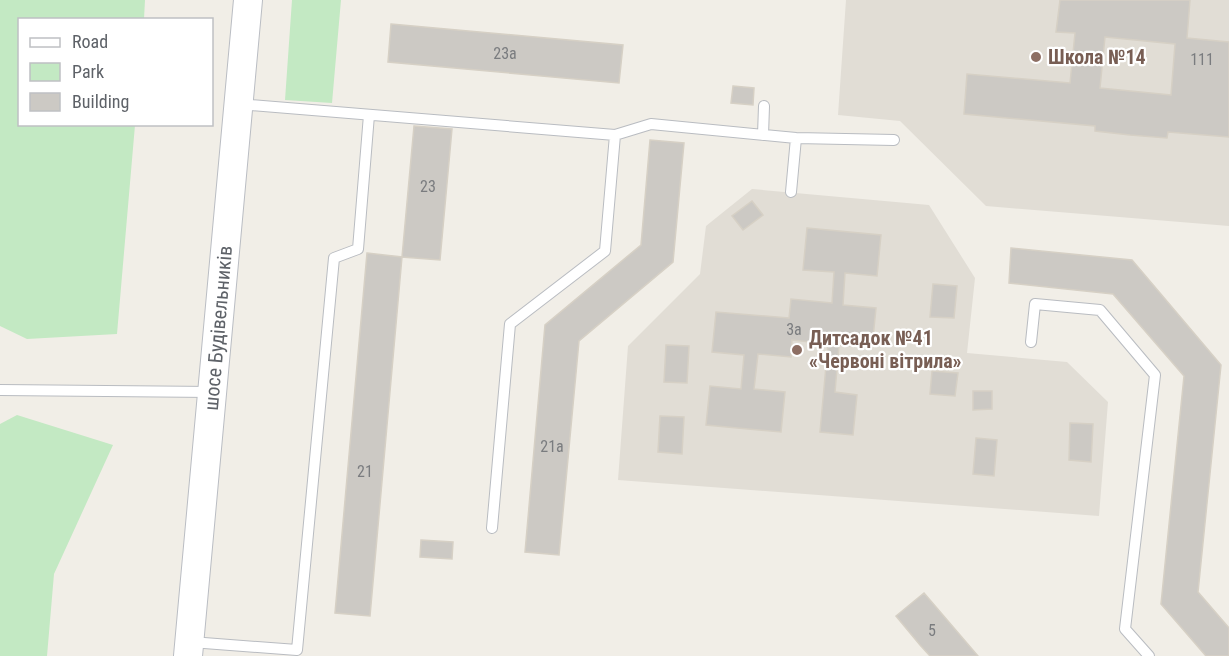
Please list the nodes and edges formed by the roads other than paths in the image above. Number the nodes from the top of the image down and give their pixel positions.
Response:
1 (248, 0) edge
2 (239, 104) junction
3 (765, 106) dead end
4 (369, 115) junction
5 (615, 135) junction
6 (763, 135) junction
7 (796, 138) junction
8 (894, 140) dead end
9 (791, 192) dead end
10 (1031, 342) dead end
11 (0, 390) edge
12 (212, 392) junction
13 (492, 528) dead end
14 (189, 649) edge
15 (1149, 656) edge

1 - 2 main road, шосе Будівельників
2 - 4 lane
2 - 12 main road, шосе Будівельників
3 - 6 lane
4 - 5 lane
4 - 14 lane
5 - 6 lane
5 - 13 lane
6 - 7 lane
7 - 8 lane
7 - 9 lane
10 - 15 lane
11 - 12 lane
12 - 14 main road, шосе Будівельників

